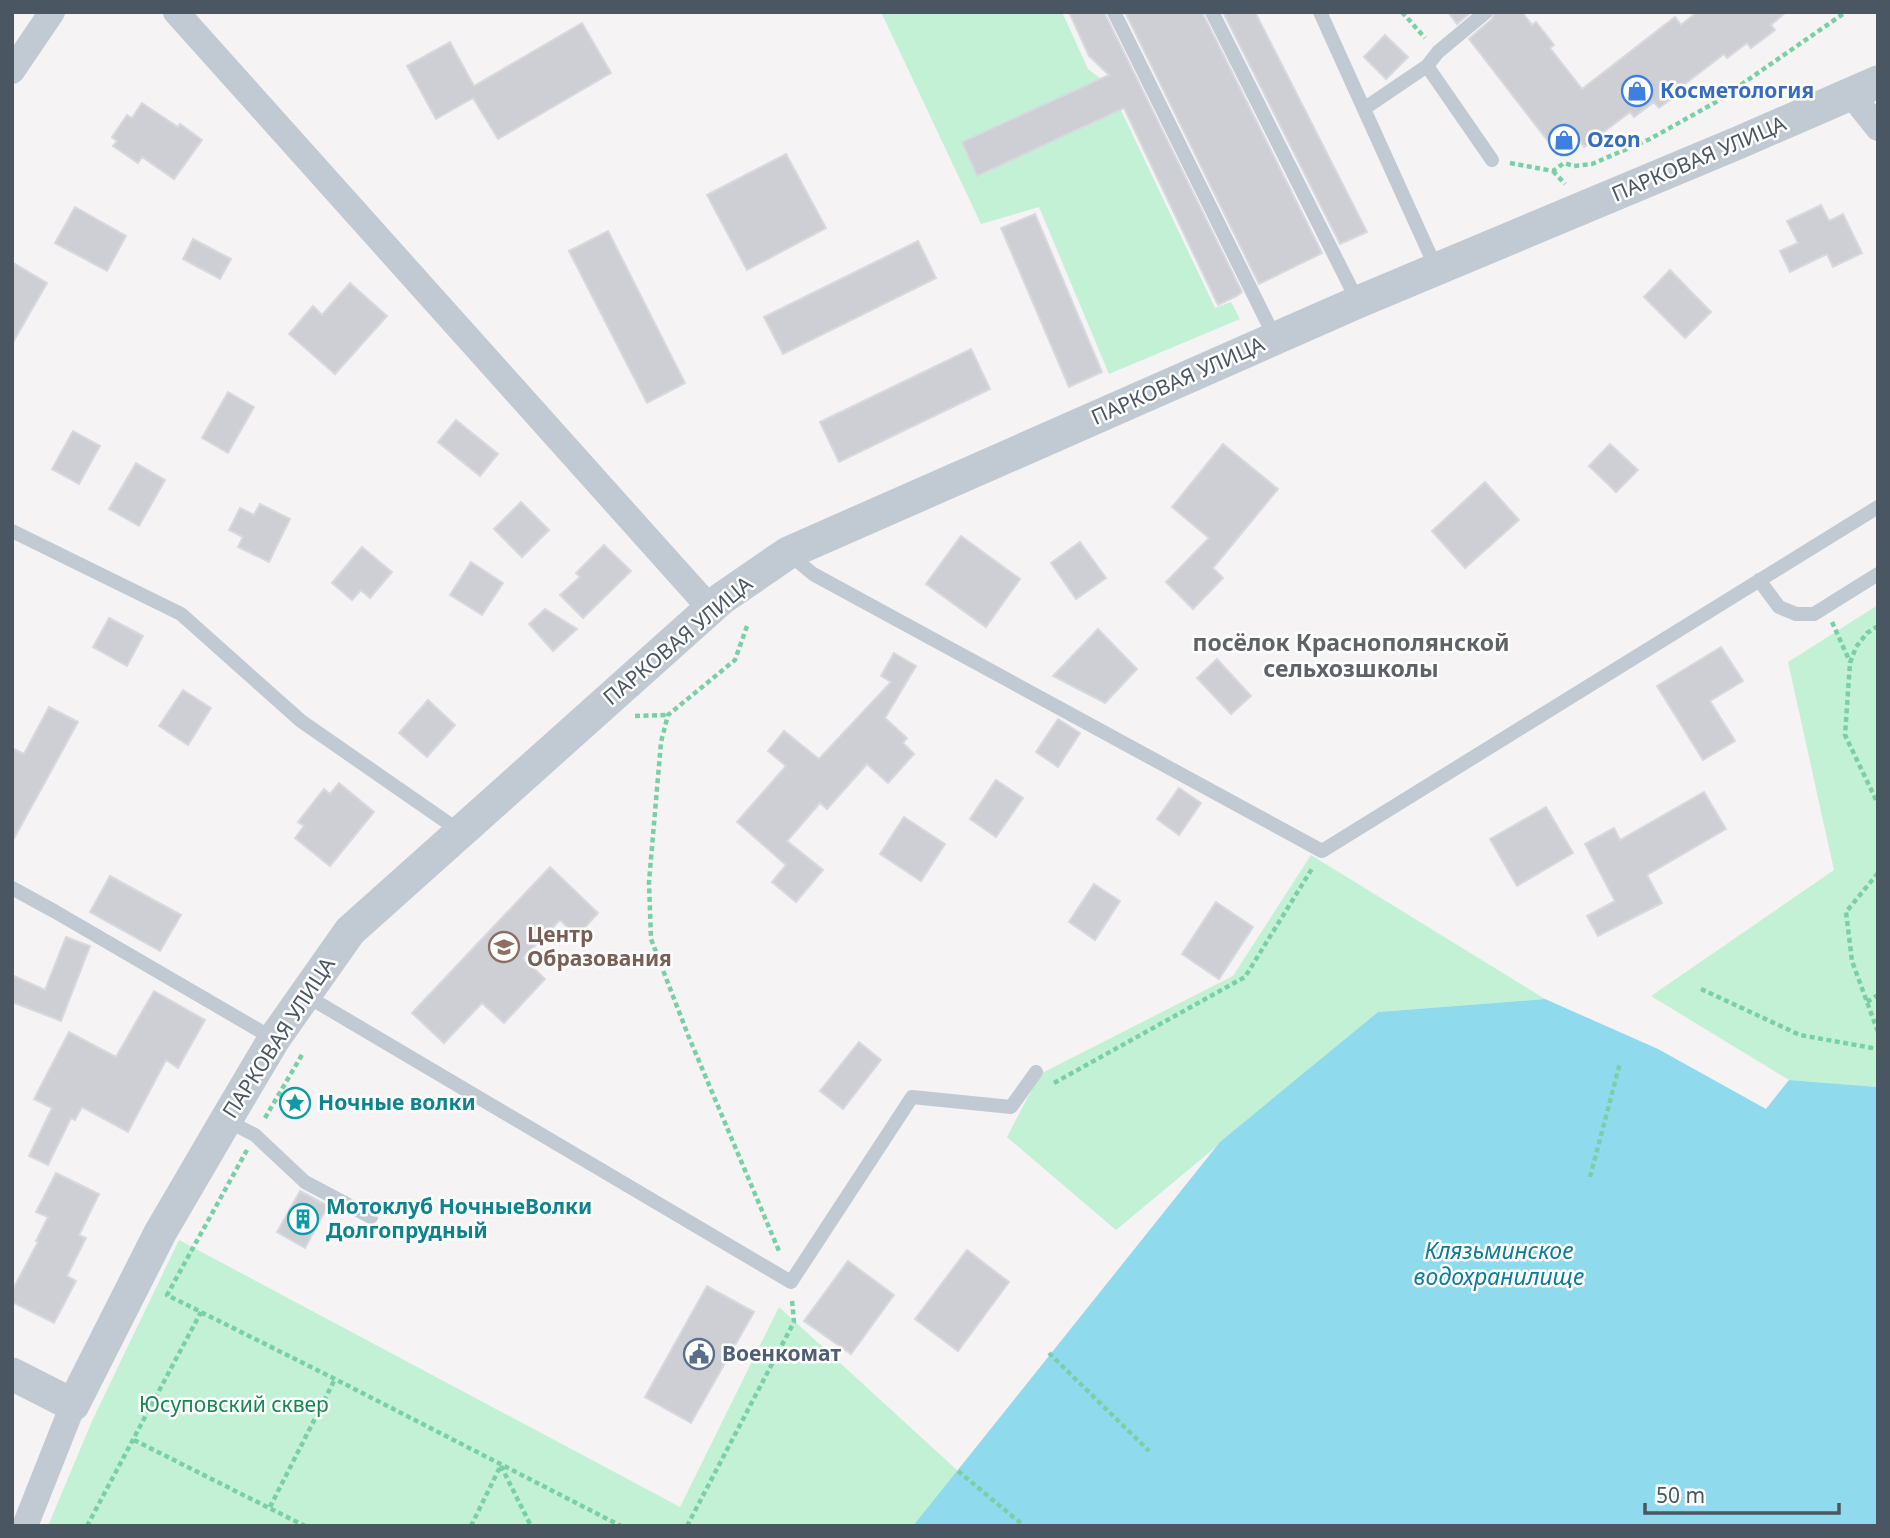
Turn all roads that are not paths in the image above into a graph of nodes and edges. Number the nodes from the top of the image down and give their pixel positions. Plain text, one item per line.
1 (52, 12) edge
2 (176, 12) edge
3 (1114, 12) edge
4 (1212, 12) edge
5 (1320, 12) edge
6 (1486, 12) edge
7 (1427, 66) junction
8 (12, 71) edge
9 (1865, 88) edge
10 (1364, 108) junction
11 (1878, 128) edge
12 (1492, 160) road end
13 (1436, 268) junction
14 (1357, 302) junction
15 (1275, 338) junction
16 (1878, 507) edge
17 (12, 531) edge
18 (788, 553) junction
19 (1878, 574) edge
20 (1759, 580) junction
21 (710, 608) junction
22 (461, 832) junction
23 (12, 888) edge
24 (316, 1002) junction
25 (274, 1039) junction
26 (1037, 1072) dead end
27 (226, 1120) junction
28 (371, 1217) dead end
29 (12, 1374) edge
30 (73, 1405) junction
31 (25, 1526) edge

1 - 8 street
2 - 21 street
3 - 15 lane
4 - 14 lane
5 - 10 lane
6 - 7 lane
7 - 10 lane
7 - 12 lane
9 - 11 street
9 - 13 street, ПАРКОВАЯ УЛИЦА
10 - 13 lane
13 - 14 street, ПАРКОВАЯ УЛИЦА
14 - 15 street, ПАРКОВАЯ УЛИЦА
15 - 18 street, ПАРКОВАЯ УЛИЦА
16 - 20 lane
17 - 22 lane
18 - 20 lane
18 - 21 street, ПАРКОВАЯ УЛИЦА
19 - 20 lane
21 - 22 street, ПАРКОВАЯ УЛИЦА
22 - 24 street, ПАРКОВАЯ УЛИЦА
23 - 25 lane
24 - 25 street, ПАРКОВАЯ УЛИЦА
24 - 26 lane
25 - 27 street, ПАРКОВАЯ УЛИЦА
27 - 28 lane
27 - 30 street, ПАРКОВАЯ УЛИЦА
29 - 30 street
30 - 31 street, ПАРКОВАЯ УЛИЦА

